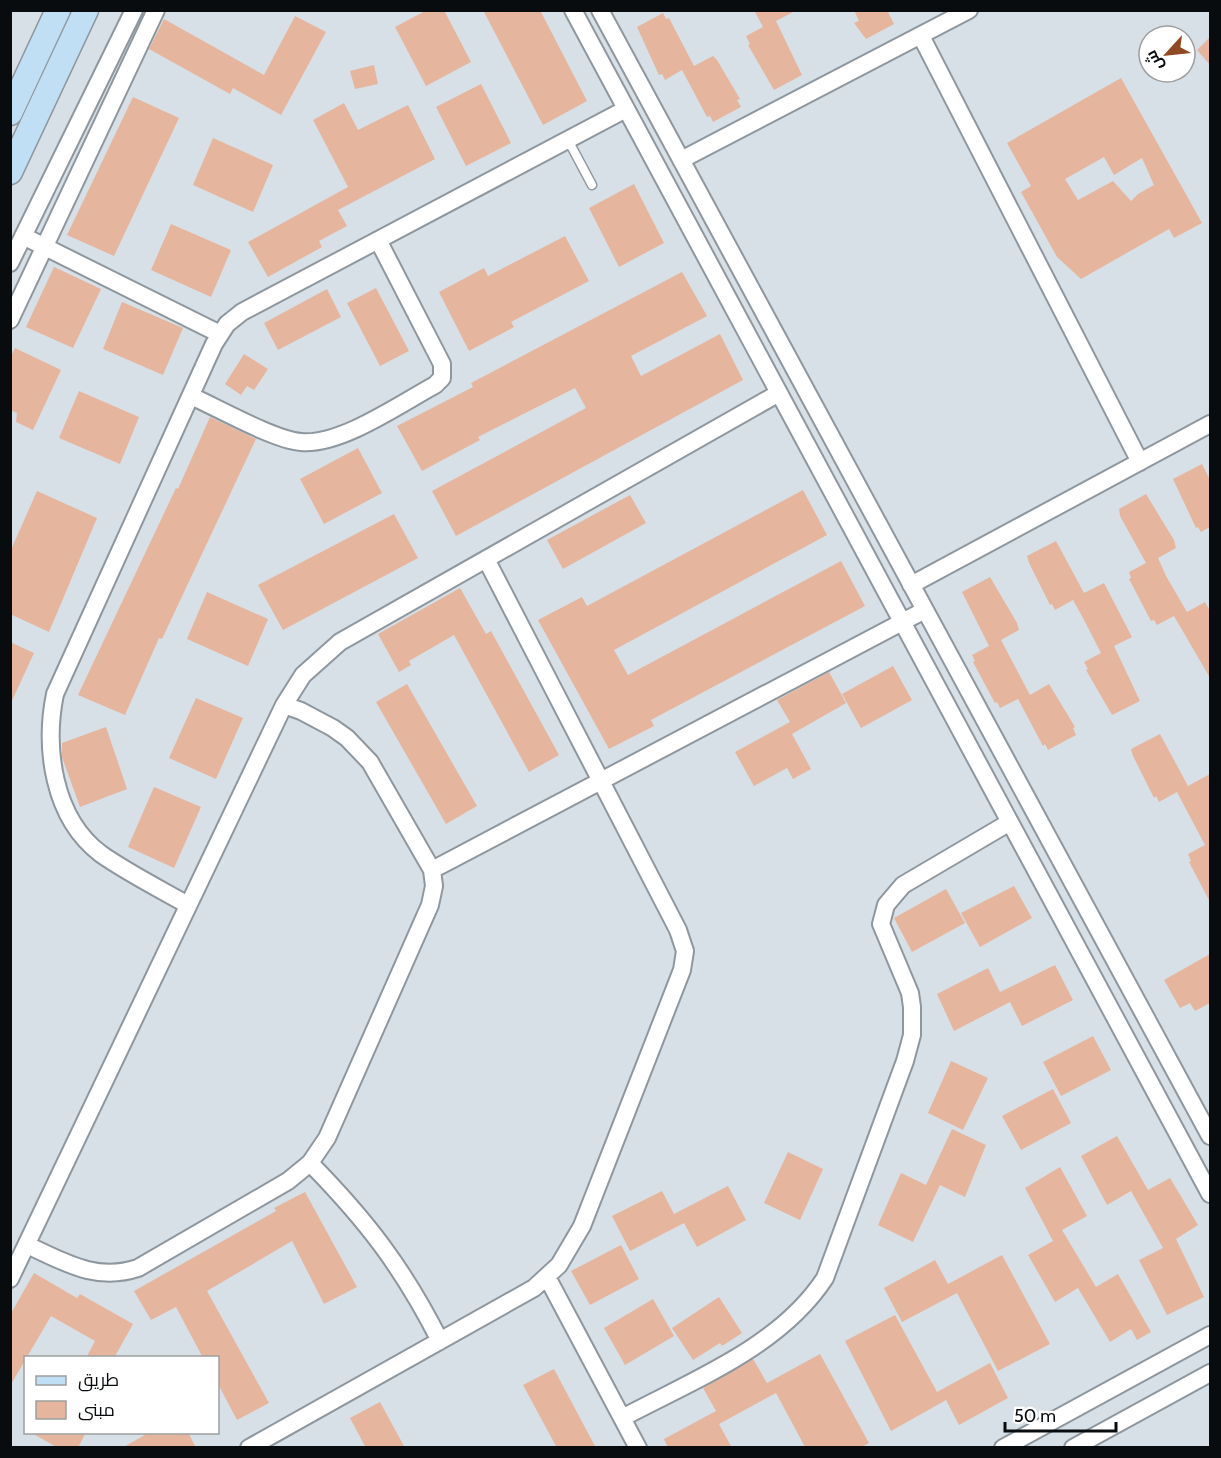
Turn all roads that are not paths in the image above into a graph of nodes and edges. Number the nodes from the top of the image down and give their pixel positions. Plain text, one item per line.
1 (58, 10) edge
2 (86, 10) edge
3 (134, 10) edge
4 (156, 10) edge
5 (573, 10) edge
6 (600, 10) edge
7 (969, 10) edge
8 (921, 36) junction
9 (626, 109) junction
10 (10, 113) edge
11 (568, 140) junction
12 (681, 160) junction
13 (10, 172) edge
14 (592, 185) dead end
15 (23, 236) junction
16 (378, 240) junction
17 (45, 247) junction
18 (735, 259) junction
19 (10, 263) edge
20 (713, 271) junction
21 (10, 320) edge
22 (220, 333) junction
23 (779, 393) junction
24 (191, 396) junction
25 (1210, 424) edge
26 (1140, 462) junction
27 (486, 559) junction
28 (911, 585) junction
29 (925, 610) junction
30 (902, 622) junction
31 (284, 705) junction
32 (601, 781) junction
33 (1010, 822) junction
34 (432, 870) junction
35 (188, 905) junction
36 (1210, 1136) edge
37 (310, 1163) junction
38 (1210, 1194) edge
39 (27, 1245) junction
40 (547, 1277) junction
41 (10, 1279) edge
42 (1210, 1335) edge
43 (440, 1341) junction
44 (1210, 1373) edge
45 (622, 1418) junction
46 (249, 1448) edge
47 (638, 1448) edge
48 (1003, 1448) edge
49 (1073, 1448) edge

1 - 10 main road
2 - 13 main road
3 - 15 street
4 - 17 street
5 - 9 street
6 - 12 street
7 - 8 street
8 - 12 street
8 - 26 street
9 - 11 street
9 - 20 street
11 - 14 lane
11 - 16 street
12 - 18 street
15 - 17 street
15 - 19 street
16 - 22 street
16 - 24 street
17 - 21 street
17 - 22 street
18 - 20 street
18 - 28 street
20 - 23 street
22 - 24 street
23 - 27 street
23 - 30 street
24 - 35 street
25 - 26 street
26 - 28 street
27 - 31 street
27 - 32 street
28 - 29 street
29 - 30 street
29 - 36 street
30 - 32 street
30 - 33 street
31 - 34 street
31 - 35 street
32 - 34 street
32 - 40 street
33 - 38 street
33 - 45 street
34 - 37 street
35 - 39 street
37 - 39 street
37 - 43 street
39 - 41 street
40 - 43 street
40 - 45 street
42 - 48 street
43 - 46 street
44 - 49 street
45 - 47 street

